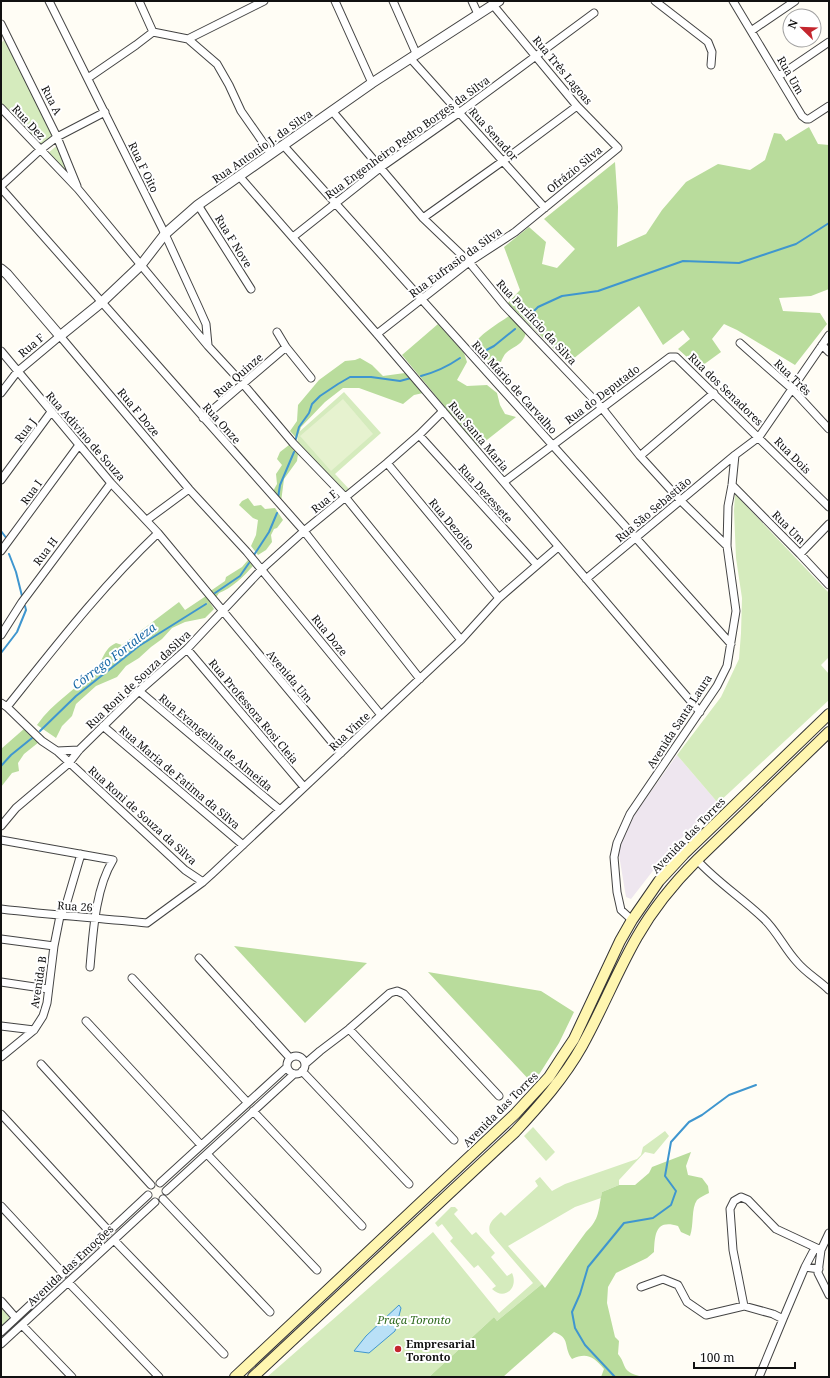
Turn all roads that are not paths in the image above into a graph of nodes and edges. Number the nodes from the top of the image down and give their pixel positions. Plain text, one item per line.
1 (49, 1) edge
2 (139, 1) edge
3 (264, 1) edge
4 (335, 1) edge
5 (393, 1) edge
6 (472, 1) edge
7 (655, 1) edge
8 (733, 1) edge
9 (795, 1) edge
10 (496, 3) edge
11 (594, 13) dead end
12 (478, 14) junction
13 (1, 24) edge
14 (751, 31) junction
15 (153, 32) junction
16 (3, 35) edge
17 (188, 39) junction
18 (829, 42) edge
19 (413, 56) junction
20 (535, 56) junction
21 (710, 65) dead end
22 (779, 76) junction
23 (88, 78) junction
24 (372, 83) junction
25 (577, 106) junction
26 (829, 106) edge
27 (1, 108) edge
28 (105, 112) junction
29 (333, 112) junction
30 (460, 112) junction
31 (57, 137) junction
32 (284, 146) junction
33 (618, 148) joint
34 (40, 150) junction
35 (271, 154) junction
36 (503, 161) junction
37 (380, 168) junction
38 (240, 177) junction
39 (1, 187) edge
40 (78, 189) junction
41 (336, 203) junction
42 (198, 205) junction
43 (545, 208) junction
44 (424, 218) junction
45 (165, 234) junction
46 (293, 237) junction
47 (469, 262) junction
48 (141, 265) junction
49 (2, 272) edge
50 (251, 289) dead end
51 (421, 299) junction
52 (102, 302) junction
53 (277, 332) dead end
54 (378, 334) junction
55 (829, 335) edge
56 (60, 336) junction
57 (740, 343) dead end
58 (822, 345) junction
59 (208, 346) junction
60 (286, 347) junction
61 (1, 351) edge
62 (829, 352) edge
63 (676, 357) joint
64 (17, 372) junction
65 (311, 378) dead end
66 (244, 385) junction
67 (792, 389) junction
68 (1, 393) edge
69 (714, 393) junction
70 (602, 408) junction
71 (443, 411) junction
72 (51, 412) junction
73 (204, 418) junction
74 (829, 429) edge
75 (419, 435) junction
76 (759, 437) junction
77 (80, 445) junction
78 (553, 445) junction
79 (640, 456) junction
80 (735, 456) junction
81 (388, 463) junction
82 (1, 480) edge
83 (504, 482) junction
84 (111, 483) junction
85 (732, 485) junction
86 (189, 489) junction
87 (346, 498) junction
88 (680, 500) junction
89 (829, 507) edge
90 (147, 520) junction
91 (829, 524) edge
92 (304, 531) junction
93 (158, 533) junction
94 (636, 538) junction
95 (727, 546) junction
96 (558, 547) junction
97 (1, 551) edge
98 (800, 554) junction
99 (537, 565) junction
100 (262, 569) junction
101 (586, 579) junction
102 (829, 585) edge
103 (499, 598) junction
104 (223, 612) junction
105 (1, 635) edge
106 (462, 640) junction
107 (731, 644) junction
108 (187, 649) junction
109 (420, 679) junction
110 (138, 691) junction
111 (3, 705) edge
112 (700, 712) junction
113 (829, 714) edge
114 (381, 715) junction
115 (103, 726) junction
116 (829, 732) edge
117 (79, 750) junction
118 (57, 751) junction
119 (341, 753) junction
120 (69, 763) junction
121 (304, 787) junction
122 (280, 810) junction
123 (1, 826) edge
124 (1, 840) edge
125 (243, 845) junction
126 (81, 854) junction
127 (697, 860) junction
128 (203, 882) junction
129 (1, 909) edge
130 (60, 916) junction
131 (96, 918) junction
132 (632, 920) junction
133 (147, 923) joint
134 (1, 938) edge
135 (54, 946) junction
136 (199, 958) dead end
137 (90, 967) dead end
138 (132, 978) dead end
139 (1, 982) edge
140 (48, 989) junction
141 (829, 990) edge
142 (86, 1021) dead end
143 (1, 1026) edge
144 (349, 1029) junction
145 (34, 1030) junction
146 (320, 1051) junction
147 (1, 1056) edge
148 (300, 1056) junction
149 (290, 1058) junction
150 (41, 1064) dead end
151 (305, 1064) junction
152 (287, 1067) junction
153 (302, 1072) junction
154 (294, 1074) junction
155 (498, 1096) dead end
156 (247, 1102) junction
157 (253, 1111) junction
158 (1, 1114) edge
159 (454, 1140) dead end
160 (201, 1145) junction
161 (207, 1154) junction
162 (160, 1183) junction
163 (408, 1184) dead end
164 (151, 1185) junction
165 (166, 1191) junction
166 (148, 1194) junction
167 (163, 1200) junction
168 (154, 1202) junction
169 (1, 1206) edge
170 (362, 1226) dead end
171 (109, 1231) junction
172 (829, 1233) edge
173 (114, 1240) junction
174 (818, 1249) junction
175 (805, 1267) junction
176 (819, 1268) junction
177 (317, 1270) dead end
178 (64, 1273) junction
179 (68, 1282) junction
180 (641, 1287) dead end
181 (829, 1295) edge
182 (1, 1301) edge
183 (744, 1306) junction
184 (270, 1312) dead end
185 (15, 1317) junction
186 (297, 1319) junction
187 (783, 1319) junction
188 (22, 1325) junction
189 (304, 1329) junction
190 (1, 1332) edge
191 (1, 1344) edge
192 (224, 1354) dead end
193 (72, 1377) edge
194 (159, 1377) edge
195 (235, 1377) edge
196 (253, 1377) edge
197 (759, 1377) edge

1 - 23 street, Rua F Oito
2 - 15 street
3 - 17 street
4 - 24 street
5 - 19 street, Rua Senador
6 - 12 street
7 - 21 street
8 - 14 street, Rua Um
9 - 14 street
10 - 12 street, Rua Antonio J. da Silva
10 - 20 street, Rua Três Lagoas
11 - 20 street, Rua Engenheiro Pedro Borges da Silva
12 - 19 street, Rua Antonio J. da Silva
13 - 16 street, Rua A
14 - 22 street, Rua Um
15 - 17 street
15 - 23 street
16 - 31 street, Rua A
17 - 35 street
18 - 22 street
19 - 24 street, Rua Antonio J. da Silva
19 - 30 street, Rua Senador
20 - 25 street, Rua Três Lagoas
20 - 30 street, Rua Engenheiro Pedro Borges da Silva
22 - 26 street, Rua Um
23 - 28 street, Rua F Oito
24 - 29 street, Rua Antonio J. da Silva
25 - 33 street, Rua Três Lagoas
25 - 36 street
27 - 34 street, Rua Dez
28 - 31 street
28 - 45 street, Rua F Oito
29 - 32 street, Rua Antonio J. da Silva
29 - 37 street, Rua Porificio da Silva
30 - 36 street, Rua Senador
30 - 37 street, Rua Engenheiro Pedro Borges da Silva
31 - 34 street
31 - 40 street, Rua A
32 - 35 street, Rua Antonio J. da Silva
32 - 41 street, Rua Mário de Carvalho
33 - 43 street, Ofrázio Silva
34 - 39 street
34 - 40 street, Rua Dez
35 - 38 street, Rua Antonio J. da Silva
36 - 43 street, Rua Senador
36 - 44 street
37 - 41 street, Rua Engenheiro Pedro Borges da Silva
37 - 44 street, Rua Porificio da Silva
38 - 42 street, Rua Antonio J. da Silva
38 - 46 street, Rua Santa Maria
39 - 52 street, Rua Onze
40 - 48 street
41 - 46 street, Rua Engenheiro Pedro Borges da Silva
41 - 51 street, Rua Mário de Carvalho
42 - 45 street, Rua Antonio J. da Silva
42 - 50 street, Rua F Nove
43 - 47 street, Rua Eufrasio da Silva
44 - 47 street, Rua Porificio da Silva
45 - 48 street, Rua Antonio J. da Silva
45 - 59 street, Rua F Oito
46 - 54 street, Rua Santa Maria
47 - 51 street, Rua Eufrasio da Silva
47 - 70 street, Rua Porificio da Silva
48 - 52 street, Rua Antonio J. da Silva
48 - 59 street
49 - 56 street, Rua F Doze
51 - 54 street, Rua Eufrasio da Silva
51 - 78 street, Rua Mário de Carvalho
52 - 56 street, Rua Antonio J. da Silva
52 - 73 street, Rua Onze
53 - 60 street
54 - 71 street, Rua Santa Maria
55 - 58 street
56 - 64 street, Rua F
56 - 86 street, Rua F Doze
57 - 67 street, Rua Três
58 - 62 street
58 - 67 street
59 - 66 street
60 - 65 street
60 - 66 street, Rua Quinze
61 - 64 street, Rua Adivino de Souza
63 - 69 street, Rua dos Senadores
63 - 70 street, Rua do Deputado
64 - 68 street, Rua F
64 - 72 street, Rua Adivino de Souza
66 - 73 street, Rua Quinze
66 - 87 street
67 - 74 street, Rua Três
67 - 76 street
69 - 76 street, Rua dos Senadores
69 - 79 street
70 - 78 street, Rua do Deputado
70 - 79 street, Rua Porificio da Silva
71 - 75 street, Rua F
71 - 83 street, Rua Santa Maria
72 - 77 street, Rua Adivino de Souza
72 - 82 street, Rua J
73 - 92 street, Rua Onze
75 - 81 street, Rua F
75 - 99 street, Rua Dezessete
76 - 80 street
76 - 89 street, Rua Dois
77 - 84 street, Rua Adivino de Souza
77 - 97 street, Rua I
78 - 83 street, Rua do Deputado
78 - 94 street, Rua Mário de Carvalho
79 - 88 street, Rua Porificio da Silva
80 - 85 street, Avenida Santa Laura
80 - 88 street, Rua São Sebastião
81 - 87 street, Rua F
81 - 103 street, Rua Dezoito
83 - 96 street, Rua Santa Maria
84 - 90 street, Rua Adivino de Souza
84 - 105 street, Rua H
85 - 95 street, Avenida Santa Laura
85 - 98 street, Rua Um
86 - 90 street
86 - 100 street, Rua F Doze
87 - 92 street, Rua F
87 - 106 street
88 - 94 street, Rua São Sebastião
88 - 95 street, Rua Porificio da Silva
90 - 93 street, Rua Adivino de Souza
91 - 98 street
92 - 100 street, Rua F
92 - 109 street, Rua Onze
93 - 104 street, Avenida Um
93 - 111 street
94 - 101 street, Rua São Sebastião
94 - 107 street, Rua Mário de Carvalho
95 - 107 street, Avenida Santa Laura
96 - 99 street, Rua Vinte
96 - 101 street, Rua Santa Maria
98 - 102 street, Rua Um
99 - 103 street, Rua Vinte
100 - 104 street, Rua F
100 - 114 street, Rua Doze
101 - 112 street, Rua Santa Maria
103 - 106 street, Rua Vinte
104 - 108 street, Rua Roni de Souza daSilva
104 - 119 street, Avenida Um
106 - 109 street, Rua Vinte
107 - 112 street, Avenida Santa Laura
108 - 110 street, Rua Roni de Souza daSilva
108 - 121 street, Rua Professora Rosi Cleia
109 - 114 street, Rua Vinte
110 - 115 street, Rua Roni de Souza daSilva
110 - 122 street, Rua Evangelina de Almeida
111 - 118 street, Rua Roni de Souza da Silva
112 - 132 street, Avenida Santa Laura
113 - 132 main road, Avenida das Torres
114 - 119 street, Rua Vinte
115 - 117 street, Rua Roni de Souza daSilva
115 - 125 street, Rua Maria de Fatima da Silva
116 - 127 main road
117 - 118 street
117 - 120 street, Rua Roni de Souza daSilva
118 - 120 street, Rua Roni de Souza da Silva
119 - 121 street, Rua Vinte
120 - 123 street, Rua Roni de Souza daSilva
120 - 128 street, Rua Roni de Souza da Silva
121 - 122 street, Rua Vinte
122 - 125 street, Rua Vinte
124 - 126 street
125 - 128 street, Rua Vinte
126 - 130 street, Avenida B
126 - 131 street
127 - 141 street
127 - 189 main road
128 - 133 street, Rua Vinte
129 - 130 street, Rua 26
130 - 131 street, Rua 26
130 - 135 street, Avenida B
131 - 133 street, Rua 26
131 - 137 street
132 - 186 main road, Avenida das Torres
134 - 135 street
135 - 140 street, Avenida B
136 - 149 street
138 - 156 street
139 - 140 street
140 - 145 street, Avenida B
142 - 160 street
143 - 145 street
144 - 146 street
144 - 155 street
144 - 159 street
145 - 147 street, Avenida B
146 - 148 street
146 - 151 street
148 - 149 street
148 - 151 street
149 - 152 street
150 - 164 street
151 - 153 street
152 - 154 street
152 - 156 street
153 - 154 street
153 - 163 street
154 - 157 street
156 - 160 street
157 - 161 street
157 - 170 street
158 - 171 street
160 - 162 street
161 - 165 street
161 - 177 street
162 - 164 street
162 - 165 street
164 - 166 street, Avenida das Emoções
165 - 167 street
166 - 168 street
166 - 171 street, Avenida das Emoções
167 - 168 street
167 - 184 street
168 - 173 street, Avenida das Emoções
169 - 178 street
171 - 178 street, Avenida das Emoções
172 - 174 street
173 - 179 street, Avenida das Emoções
173 - 192 street
174 - 175 street
174 - 176 street
174 - 183 street
175 - 176 street
175 - 187 street
176 - 181 street
178 - 185 street, Avenida das Emoções
179 - 188 street, Avenida das Emoções
179 - 194 street
180 - 183 street
182 - 185 street
183 - 187 street
185 - 190 street, Avenida das Emoções
186 - 189 main road
186 - 195 main road, Avenida das Torres
187 - 197 street
188 - 191 street, Avenida das Emoções
188 - 193 street
189 - 196 main road

